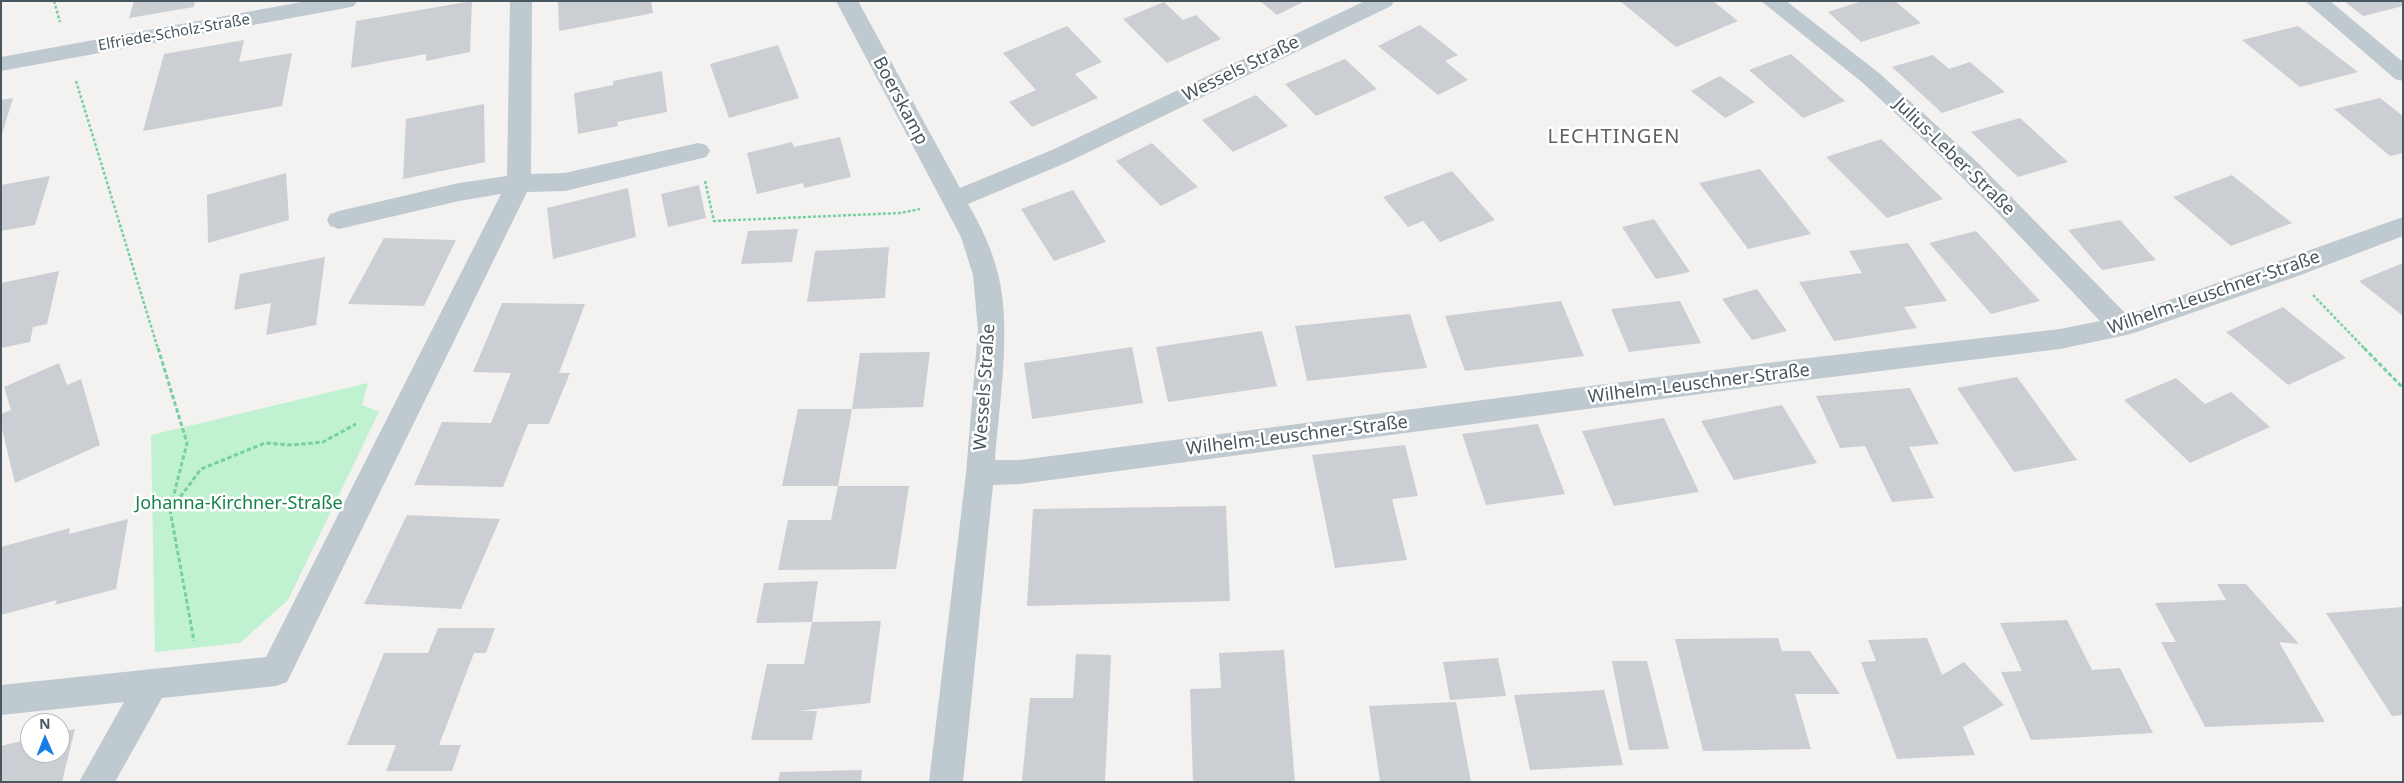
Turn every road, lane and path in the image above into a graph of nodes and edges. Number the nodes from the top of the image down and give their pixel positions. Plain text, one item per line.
1 (54, 1) edge
2 (346, 1) edge
3 (521, 1) edge
4 (847, 1) edge
5 (1382, 1) edge
6 (1772, 1) edge
7 (2316, 1) edge
8 (67, 52) junction
9 (1, 64) edge
10 (2403, 74) edge
11 (698, 151) joint
12 (519, 183) junction
13 (954, 200) junction
14 (339, 220) dead end
15 (2403, 226) edge
16 (2288, 270) junction
17 (2122, 327) junction
18 (2403, 388) edge
19 (358, 421) dead end
20 (980, 473) junction
21 (170, 510) junction
22 (165, 684) junction
23 (1, 700) edge
24 (96, 782) edge
25 (946, 782) edge

1 - 8 path
2 - 8 street, Elfriede-Scholz-Straße
3 - 12 street
4 - 13 street, Boerskamp
5 - 13 street, Wessels Straße
6 - 17 street, Julius-Leber-Straße
7 - 10 street
8 - 9 street, Elfriede-Scholz-Straße
8 - 21 path
11 - 12 street
11 - 13 path
12 - 14 street
12 - 22 street
13 - 20 street, Wessels Straße
15 - 16 street, Wilhelm-Leuschner-Straße
16 - 17 street, Wilhelm-Leuschner-Straße
16 - 18 path
17 - 20 street, Wilhelm-Leuschner-Straße
19 - 21 path
20 - 25 street, Wessels Straße
21 - 22 path
22 - 23 street
22 - 24 street

